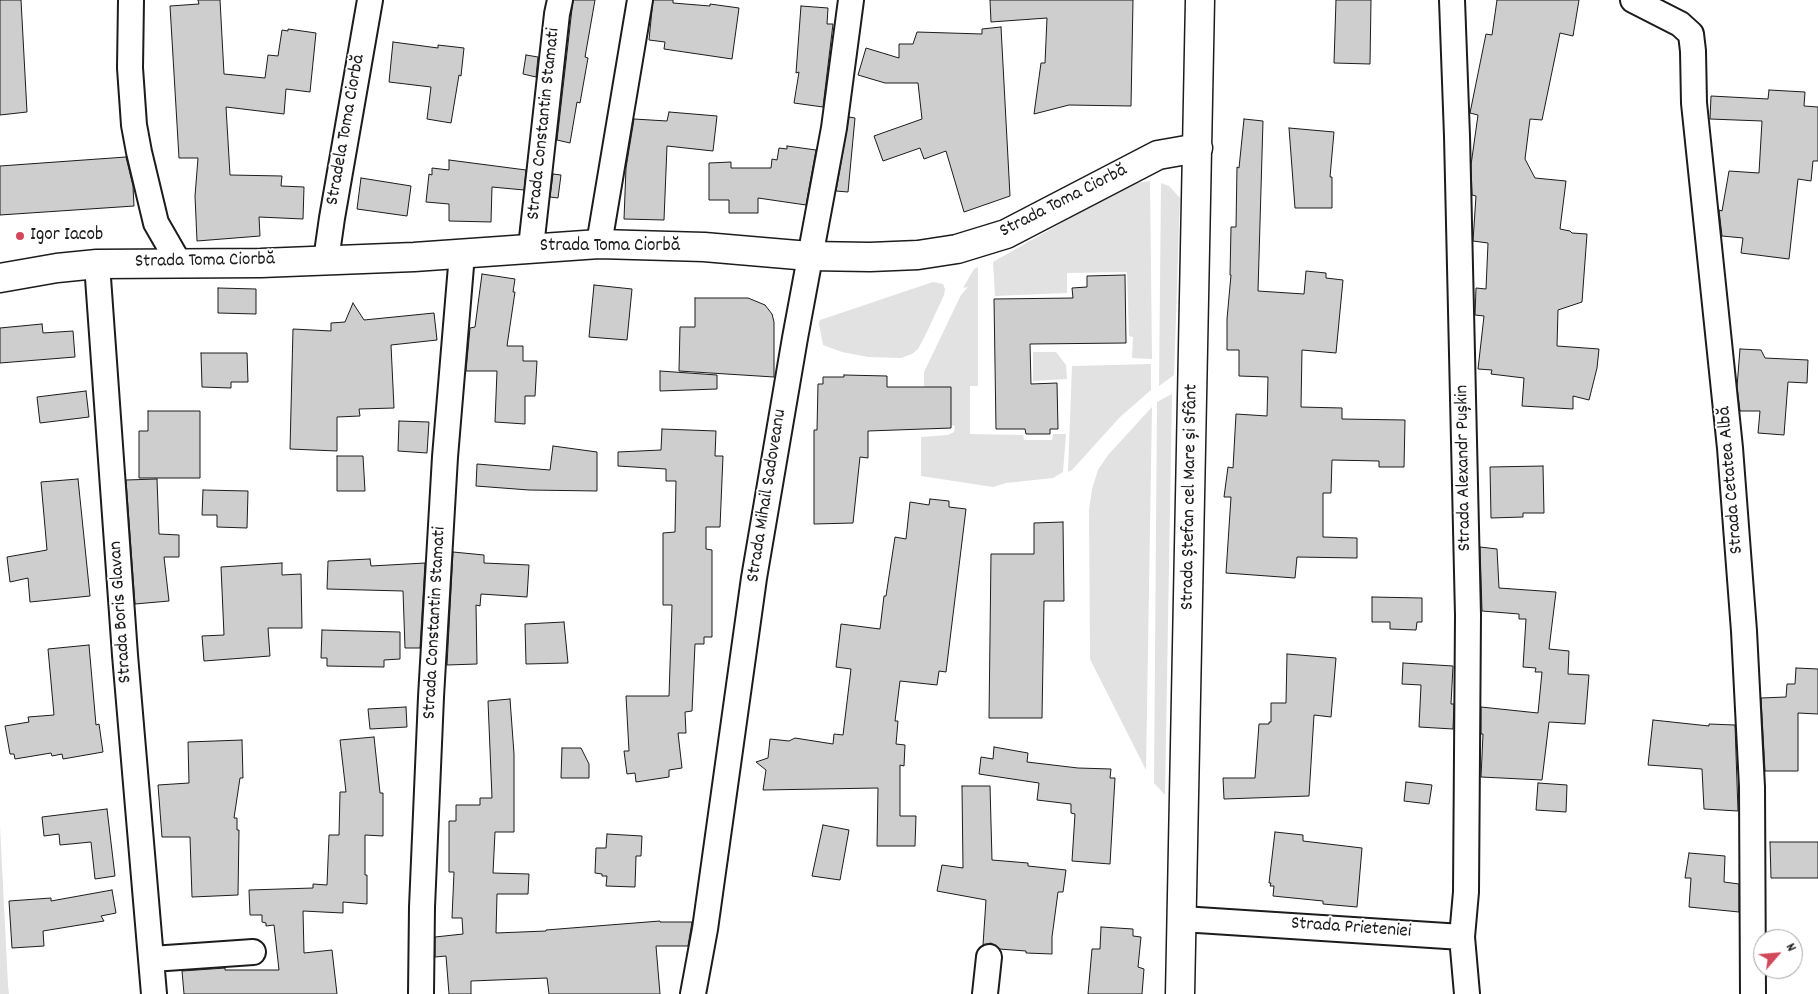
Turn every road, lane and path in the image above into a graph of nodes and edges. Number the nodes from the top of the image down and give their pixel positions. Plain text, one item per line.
1 (131, 0) edge
2 (370, 0) edge
3 (560, 0) edge
4 (640, 0) edge
5 (851, 0) edge
6 (1200, 0) edge
7 (1452, 0) edge
8 (1633, 0) edge
9 (1198, 148) junction
10 (599, 244) junction
11 (531, 247) junction
12 (462, 254) junction
13 (809, 256) junction
14 (326, 260) junction
15 (179, 263) junction
16 (97, 264) junction
17 (0, 278) edge
18 (1182, 919) junction
19 (1462, 937) junction
20 (253, 952) dead end
21 (989, 957) dead end
22 (152, 959) junction
23 (154, 994) edge
24 (421, 994) edge
25 (693, 994) edge
26 (985, 994) edge
27 (1180, 994) edge
28 (1466, 994) edge
29 (1753, 994) edge

1 - 15 street
2 - 14 street, Stradela Toma Ciorbă
3 - 11 street, Strada Constantin Stamati
4 - 10 street
5 - 13 street, Strada Mihail Sadoveanu
6 - 9 street, Strada Ștefan cel Mare și Sfânt
7 - 19 street, Strada Alexandr Pușkin
8 - 29 street, Strada Cetatea Albă
9 - 13 street, Strada Toma Ciorbă
9 - 18 street, Strada Ștefan cel Mare și Sfânt
10 - 11 street, Strada Toma Ciorbă
10 - 13 street, Strada Toma Ciorbă
11 - 12 street, Strada Toma Ciorbă
12 - 14 street, Strada Toma Ciorbă
12 - 24 street, Strada Constantin Stamati
13 - 25 street, Strada Mihail Sadoveanu
14 - 15 street, Strada Toma Ciorbă
15 - 16 street, Strada Toma Ciorbă
16 - 17 street, Strada Toma Ciorbă
16 - 22 street, Strada Boris Glavan
18 - 19 street, Strada Prieteniei
18 - 27 street, Strada Ștefan cel Mare și Sfânt
19 - 28 street
20 - 22 street
21 - 26 street
22 - 23 street, Strada Boris Glavan

